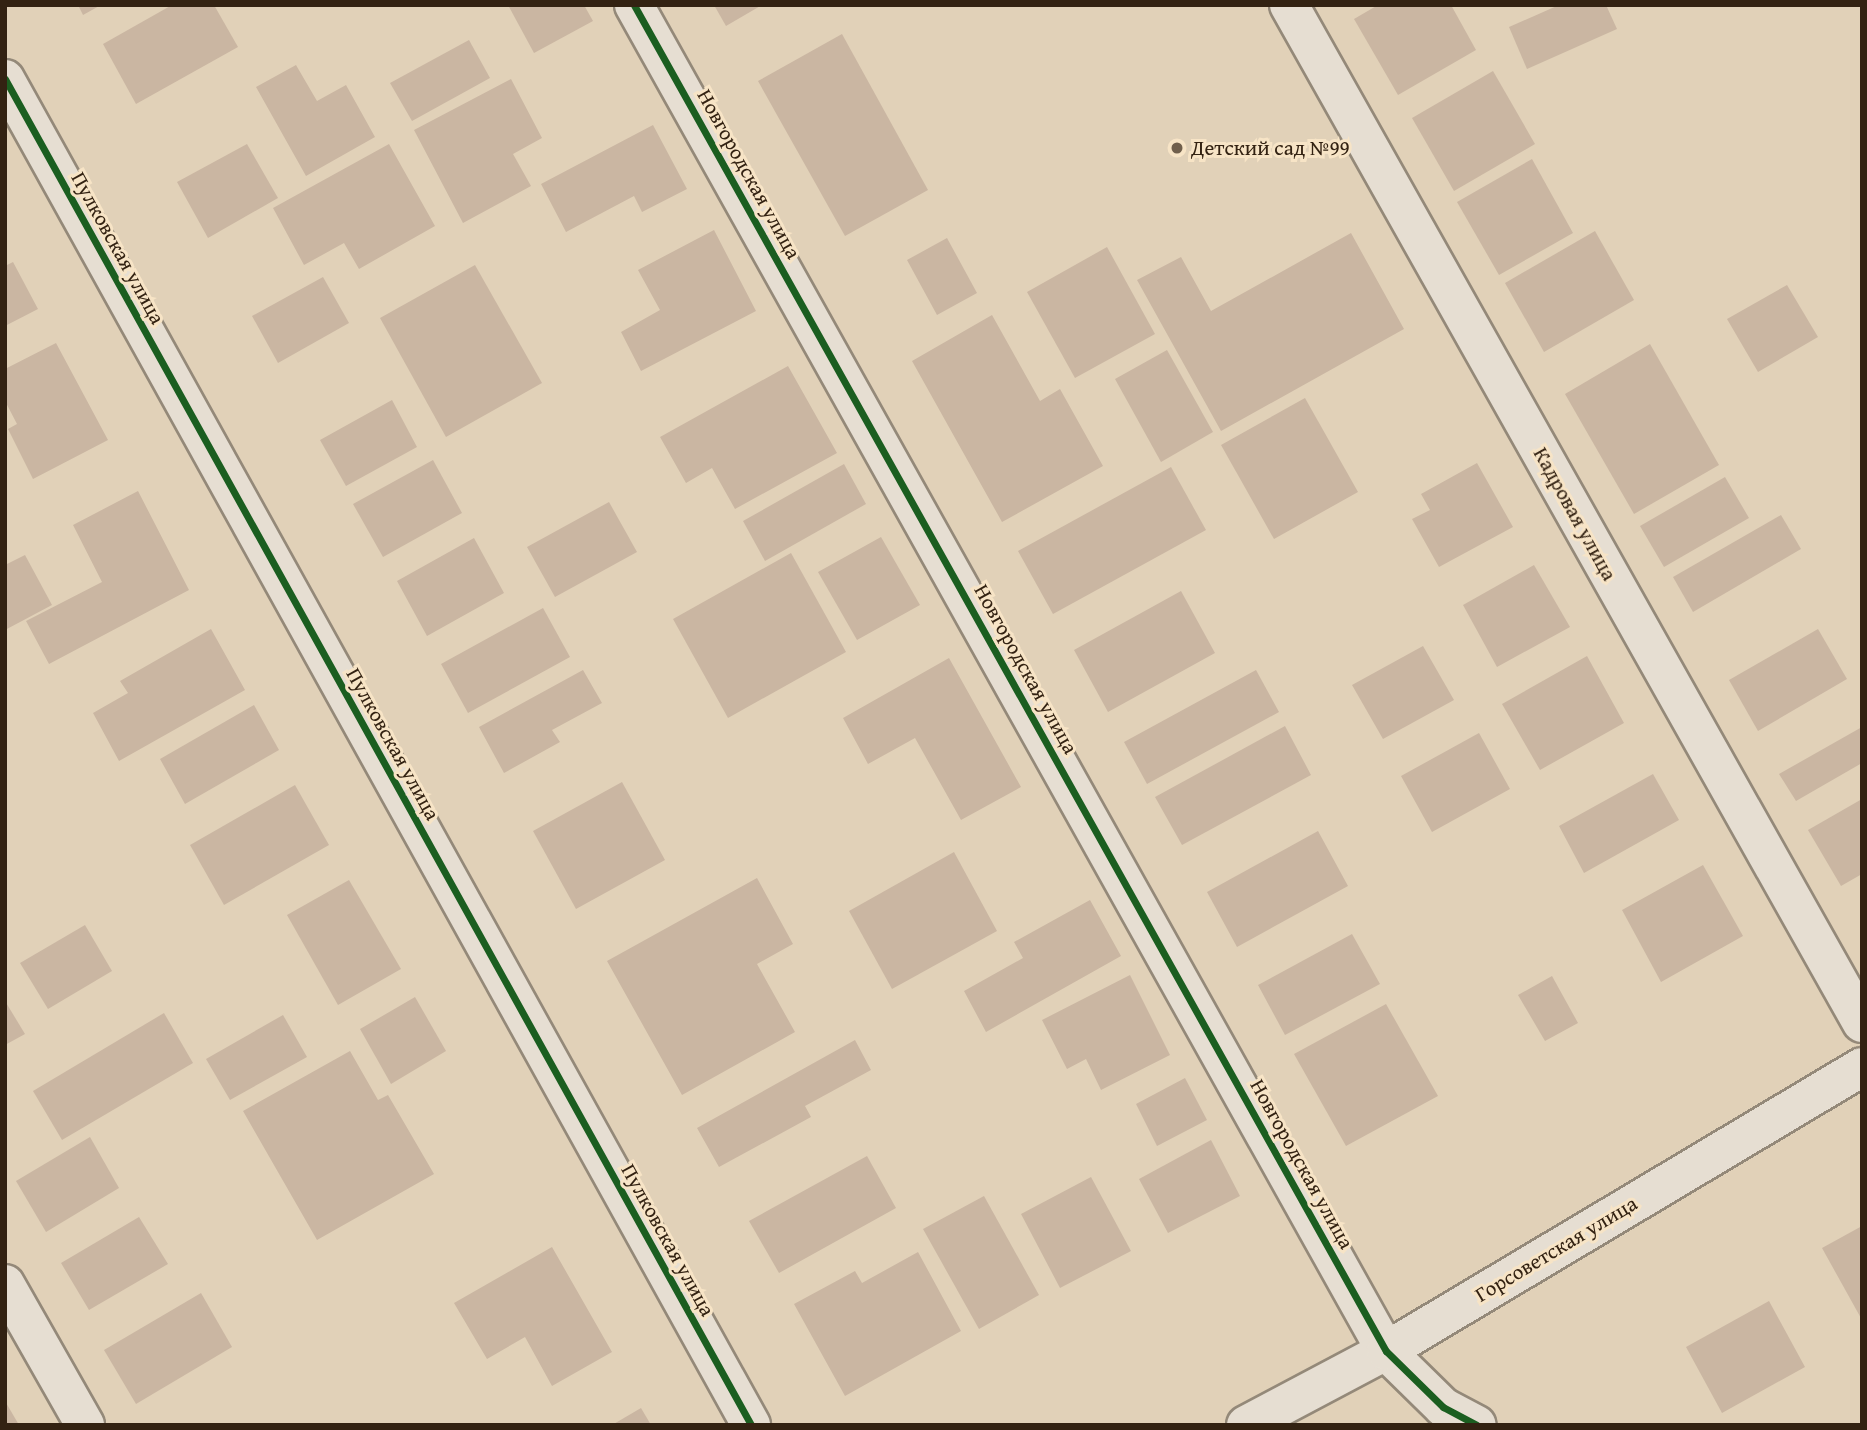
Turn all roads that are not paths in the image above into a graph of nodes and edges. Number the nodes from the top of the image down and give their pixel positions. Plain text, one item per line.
1 (635, 5) edge
2 (1289, 5) edge
3 (5, 79) edge
4 (1862, 1023) edge
5 (1862, 1067) edge
6 (5, 1284) edge
7 (1386, 1351) junction
8 (85, 1425) edge
9 (751, 1425) edge
10 (1246, 1425) edge
11 (1477, 1425) edge

1 - 7 street, Новгородская улица
2 - 4 street, Кадровая улица
3 - 9 street, Пулковская улица
5 - 7 street, Горсоветская улица
6 - 8 street
7 - 10 street, Горсоветская улица
7 - 11 street, Новгородская улица

